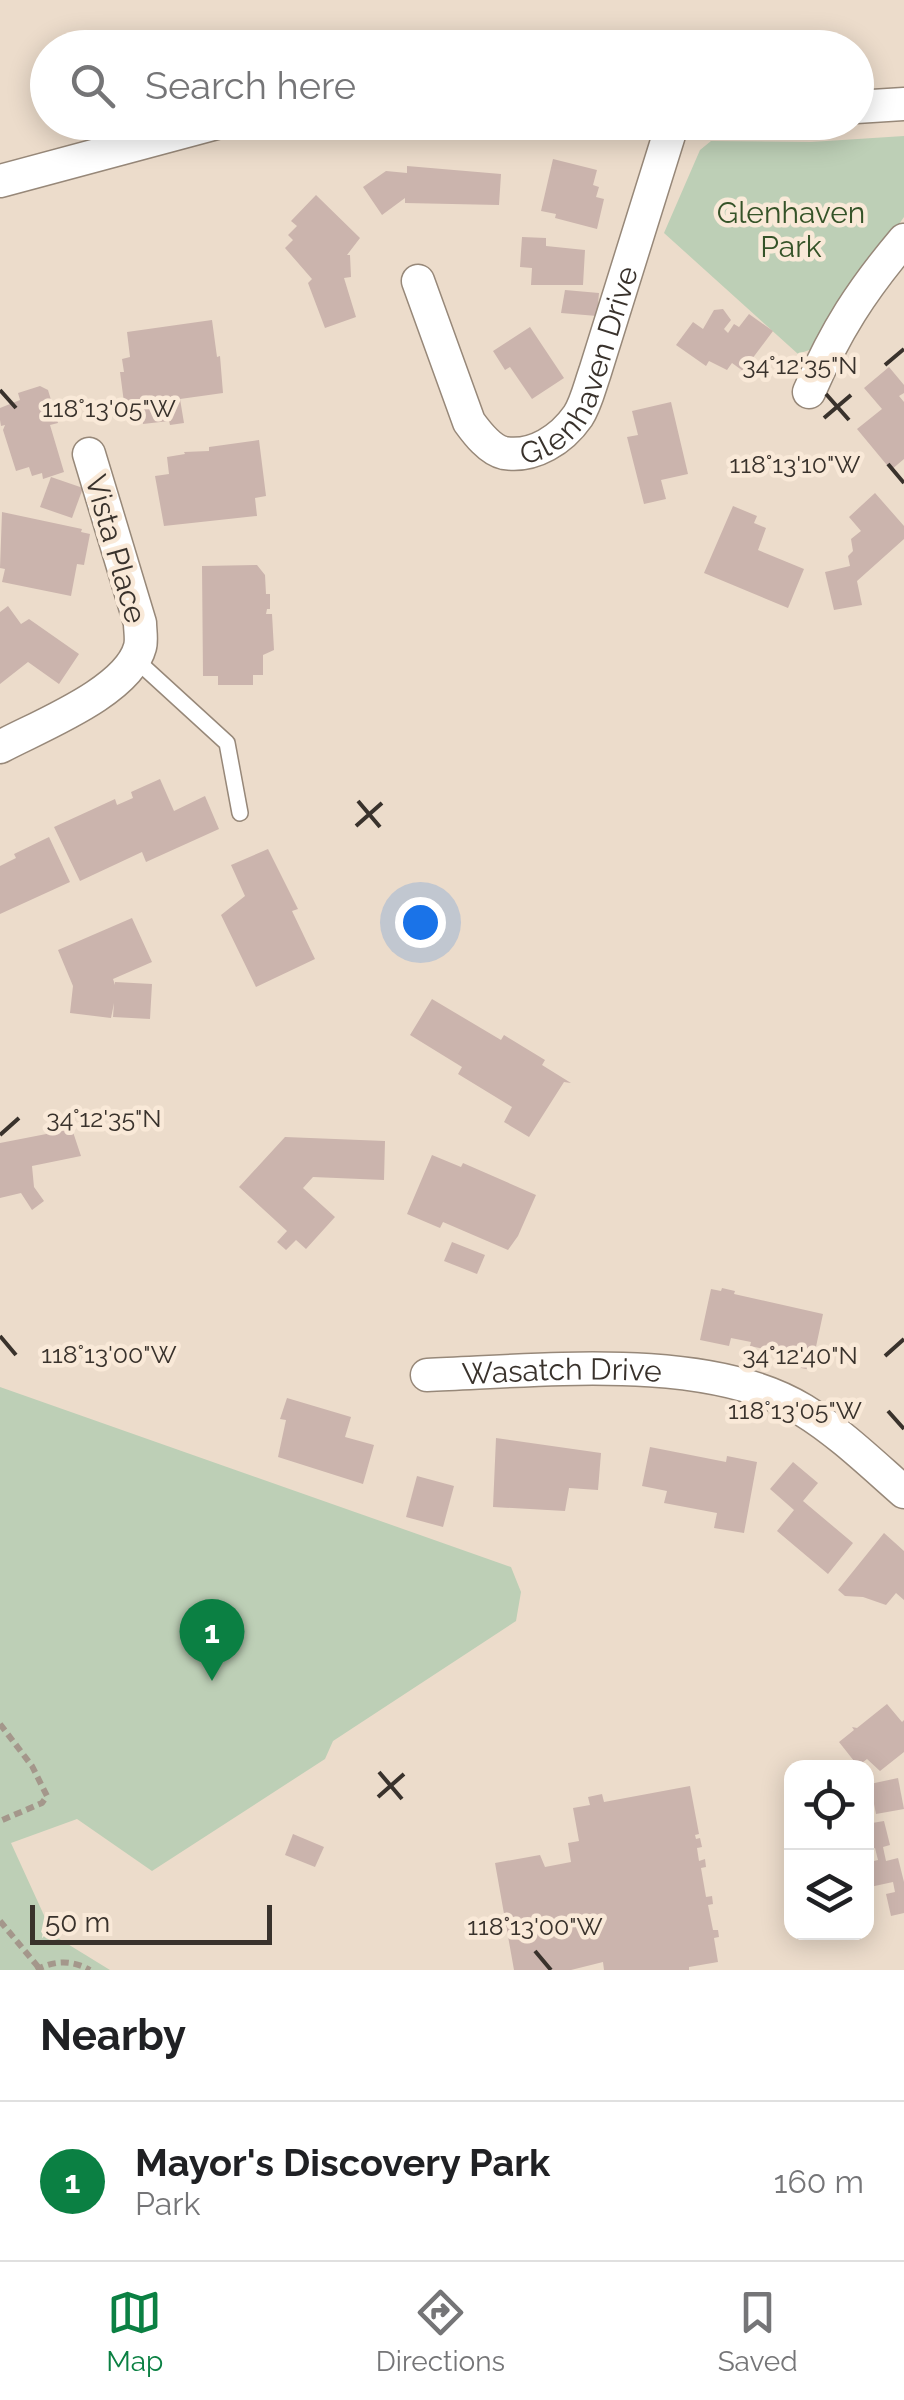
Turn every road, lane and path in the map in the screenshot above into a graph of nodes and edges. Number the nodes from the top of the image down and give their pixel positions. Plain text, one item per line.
1 (904, 104) edge
2 (874, 106) edge
3 (152, 140) edge
4 (667, 140) edge
5 (0, 180) edge
6 (904, 240) edge
7 (418, 282) dead end
8 (809, 392) dead end
9 (89, 454) dead end
10 (134, 658) junction
11 (0, 747) edge
12 (240, 813) dead end
13 (427, 1375) dead end
14 (904, 1492) edge
15 (0, 1724) edge
16 (0, 1821) edge
17 (0, 1921) edge
18 (38, 1969) edge
19 (90, 1970) edge

1 - 2 street
3 - 5 street
4 - 7 street, Glenhaven Drive
6 - 8 street
9 - 10 street, Vista Place
10 - 11 street, Vista Place
10 - 12 lane
13 - 14 street, Wasatch Drive
15 - 16 path
17 - 18 path
18 - 19 path

